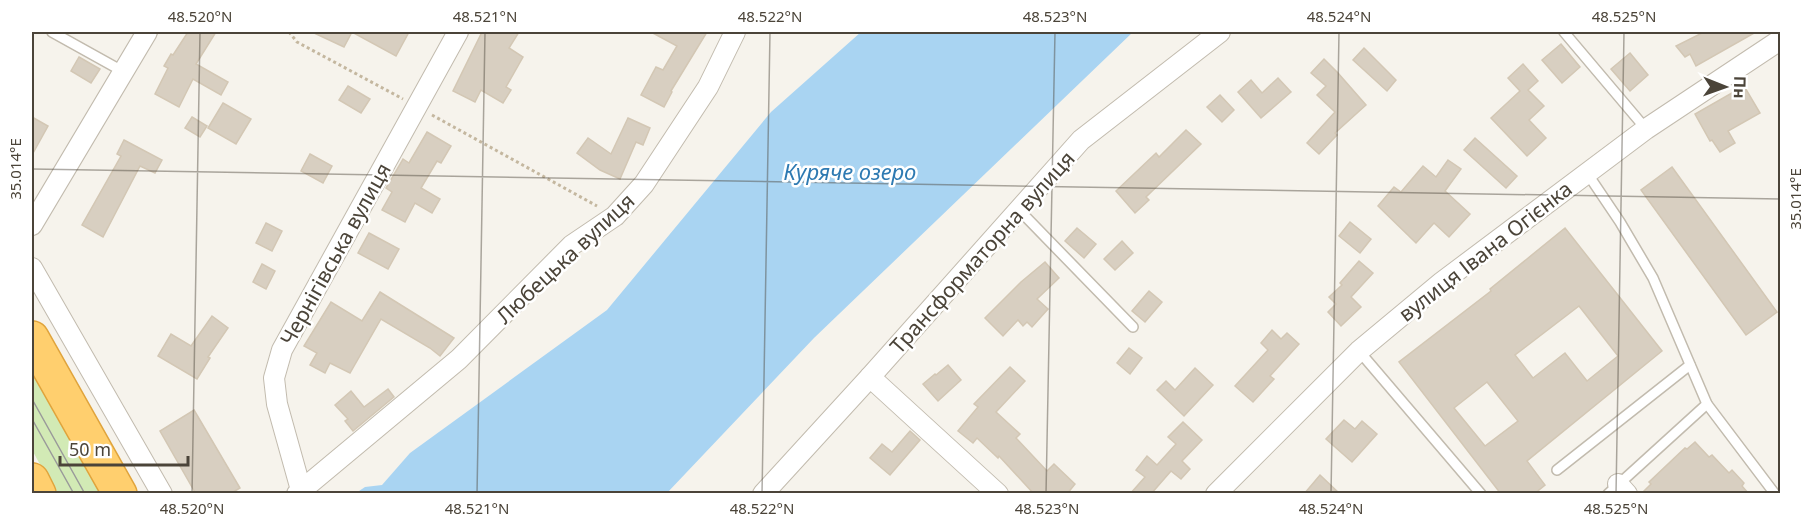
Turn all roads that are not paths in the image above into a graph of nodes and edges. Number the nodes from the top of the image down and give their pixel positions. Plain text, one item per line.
1 (51, 32) edge
2 (147, 32) edge
3 (458, 32) edge
4 (735, 32) edge
5 (1220, 32) edge
6 (1564, 32) edge
7 (1780, 40) edge
8 (124, 72) junction
9 (1646, 129) junction
10 (1587, 173) junction
11 (1019, 210) junction
12 (32, 225) edge
13 (32, 268) edge
14 (1133, 327) dead end
15 (32, 338) edge
16 (1359, 351) junction
17 (1690, 365) junction
18 (870, 377) junction
19 (1707, 404) junction
20 (1557, 470) dead end
21 (32, 480) edge
22 (1618, 490) edge
23 (299, 492) edge
24 (39, 494) edge
25 (120, 494) edge
26 (162, 494) edge
27 (763, 494) edge
28 (998, 494) edge
29 (1216, 494) edge
30 (1481, 494) edge
31 (1775, 494) edge

1 - 8 lane
2 - 8 street
3 - 23 street, Чернігівська вулиця
4 - 23 street, Любецька вулиця
5 - 11 street, Трансформаторна вулиця
6 - 9 lane
7 - 9 street, вулиця Івана Огієнка
8 - 12 street
9 - 10 street, вулиця Івана Огієнка
10 - 16 street, вулиця Івана Огієнка
10 - 17 lane
11 - 14 lane
11 - 18 street, Трансформаторна вулиця
13 - 26 street
15 - 25 highway
16 - 29 street, вулиця Івана Огієнка
16 - 30 lane
17 - 19 lane
17 - 20 lane
18 - 27 street, Трансформаторна вулиця
18 - 28 street
19 - 22 lane
19 - 31 lane
21 - 24 highway

